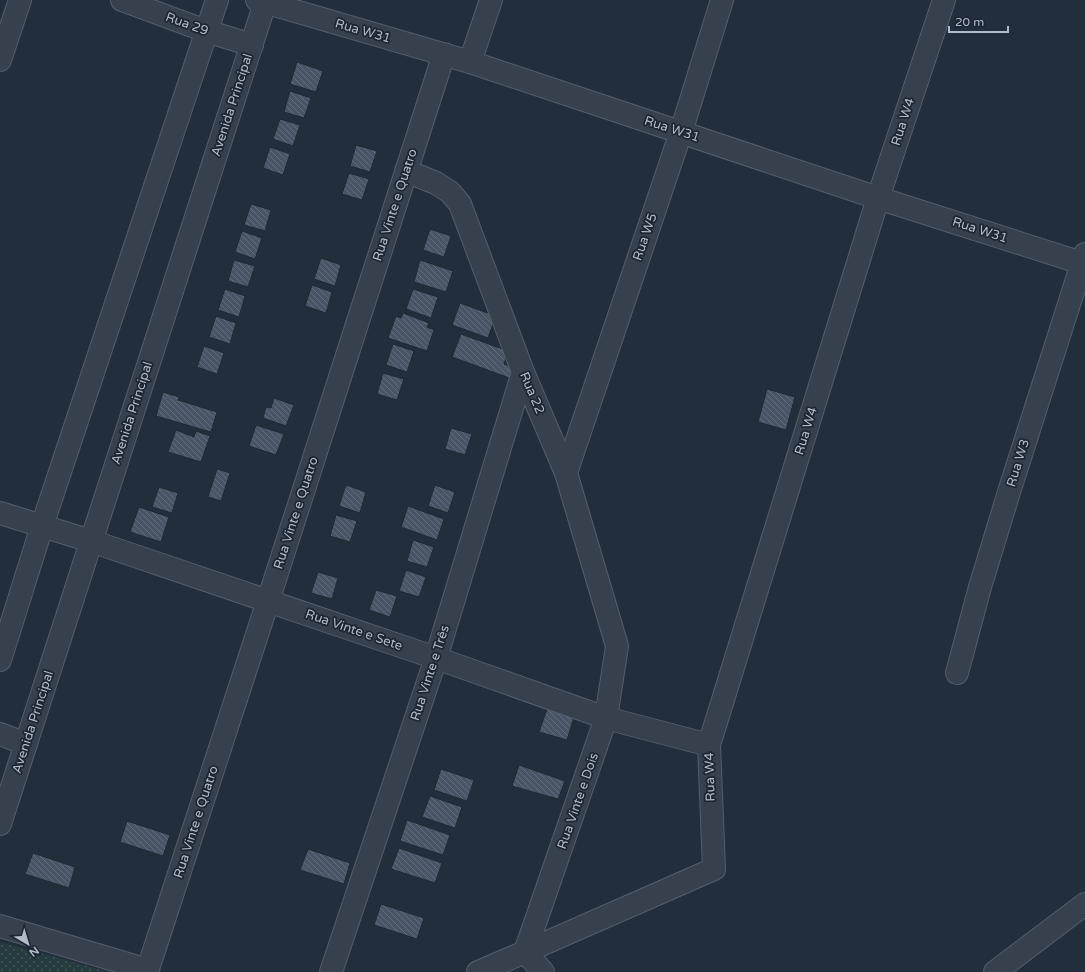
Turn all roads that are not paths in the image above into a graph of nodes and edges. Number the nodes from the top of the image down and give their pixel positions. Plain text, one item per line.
1 (20, 0) edge
2 (122, 0) edge
3 (217, 0) edge
4 (491, 0) edge
5 (722, 0) edge
6 (944, 0) edge
7 (263, 1) edge
8 (206, 32) junction
9 (252, 45) junction
10 (444, 54) junction
11 (0, 60) edge
12 (470, 62) junction
13 (681, 132) junction
14 (406, 170) junction
15 (878, 198) junction
16 (1084, 260) edge
17 (523, 372) junction
18 (566, 474) junction
19 (0, 513) edge
20 (42, 526) junction
21 (91, 541) junction
22 (268, 601) junction
23 (617, 646) joint
24 (436, 658) junction
25 (0, 660) edge
26 (957, 673) dead end
27 (606, 718) junction
28 (0, 734) edge
29 (26, 744) junction
30 (709, 745) junction
31 (0, 824) edge
32 (1085, 904) edge
33 (0, 926) edge
34 (526, 952) junction
35 (147, 971) edge
36 (331, 972) edge
37 (478, 972) edge
38 (543, 972) edge
39 (995, 972) edge

1 - 11 street
2 - 8 street, Rua 29
3 - 8 street
4 - 12 street
5 - 13 street, Rua W5
6 - 15 street, Rua W4
7 - 9 street, Avenida Principal
7 - 10 street, Rua W31
8 - 9 street, Rua 29
8 - 20 street
9 - 21 street, Avenida Principal
10 - 12 street, Rua W31
10 - 14 street, Rua Vinte e Quatro
12 - 13 street, Rua W31
13 - 15 street, Rua W31
13 - 18 street, Rua W5
14 - 17 street, Rua 22
14 - 22 street, Rua Vinte e Quatro
15 - 16 street, Rua W31
15 - 30 street, Rua W4
16 - 26 street, Rua W3
17 - 18 street, Rua 22
17 - 24 street, Rua Vinte e Três
18 - 23 street, Rua 22
19 - 20 street, Rua Vinte e Sete
20 - 21 street, Rua Vinte e Sete
20 - 25 street
21 - 22 street, Rua Vinte e Sete
21 - 29 street, Avenida Principal
22 - 24 street, Rua Vinte e Sete
22 - 35 street, Rua Vinte e Quatro
23 - 27 street, Rua Vinte e Dois
24 - 27 street, Rua Vinte e Sete
24 - 36 street, Rua Vinte e Três
27 - 30 street, Rua Vinte e Sete
27 - 34 street, Rua Vinte e Dois
28 - 29 street
29 - 31 street, Avenida Principal
30 - 34 street, Rua W4
32 - 39 street
33 - 35 street
34 - 37 street
34 - 38 street

